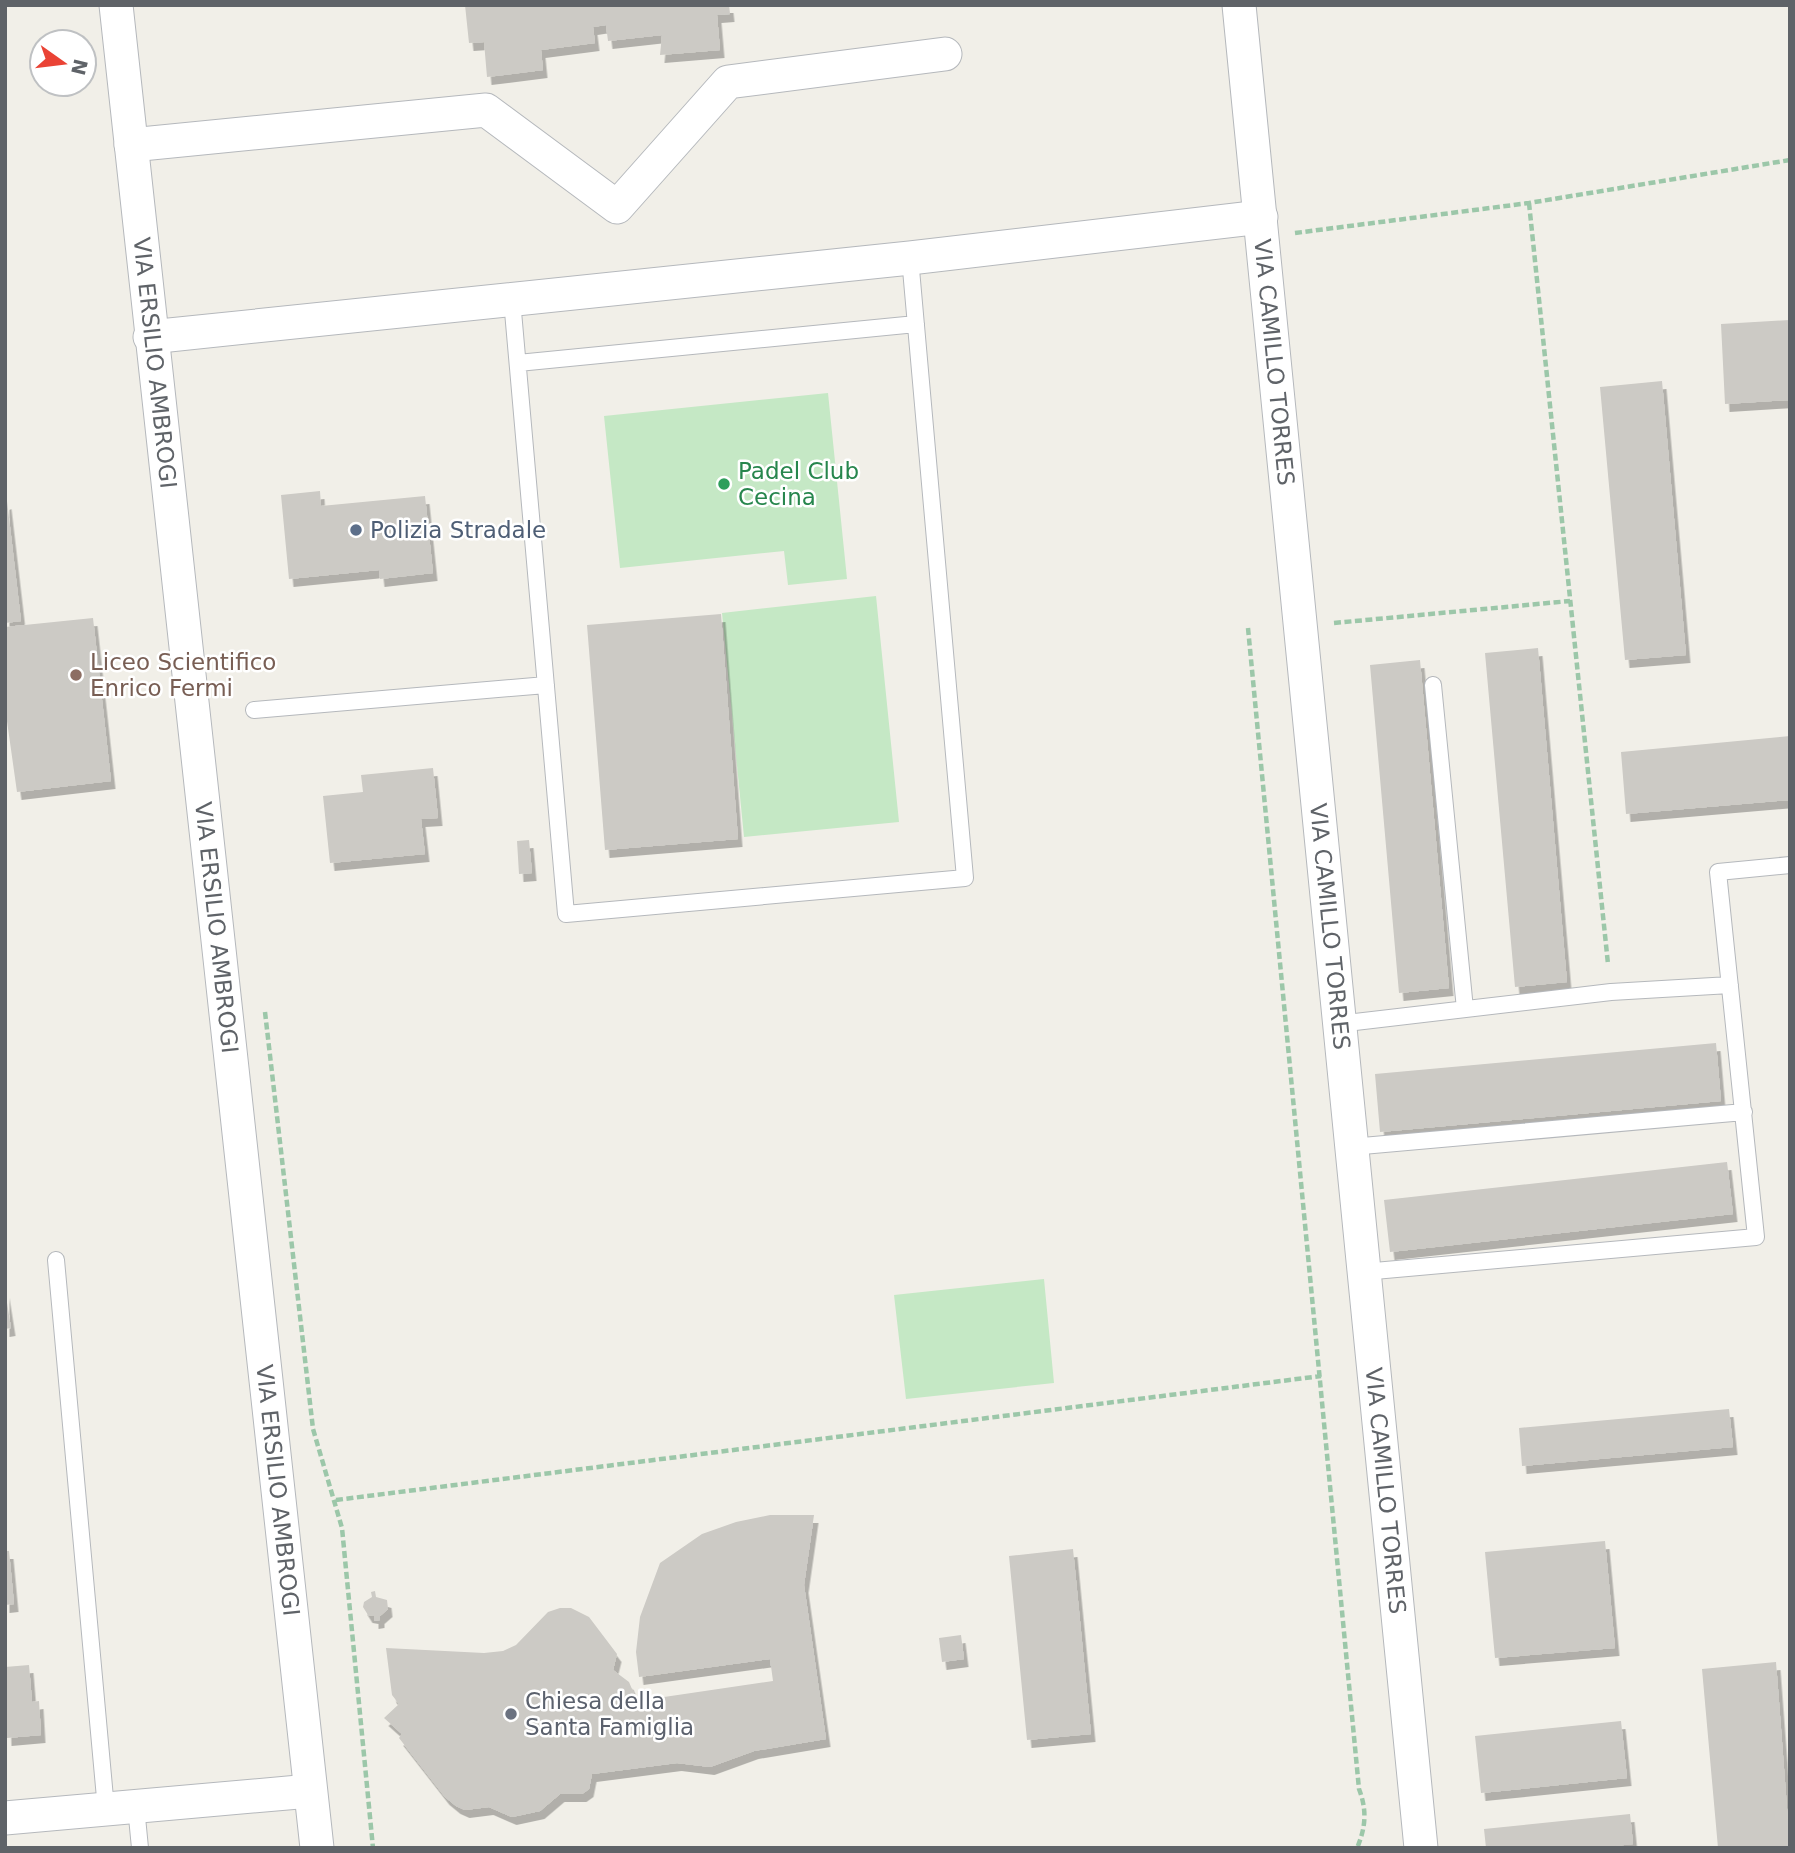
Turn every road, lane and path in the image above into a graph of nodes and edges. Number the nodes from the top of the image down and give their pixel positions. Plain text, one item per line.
1 (116, 5) edge
2 (1239, 5) edge
3 (945, 54) dead end
4 (131, 145) junction
5 (1790, 160) edge
6 (1529, 203) junction
7 (1262, 227) junction
8 (911, 258) junction
9 (512, 300) junction
10 (916, 324) junction
11 (150, 337) junction
12 (518, 363) junction
13 (1570, 601) junction
14 (1300, 626) junction
15 (1248, 628) dead end
16 (546, 685) junction
17 (1433, 685) dead end
18 (254, 710) dead end
19 (1790, 865) edge
20 (1730, 985) junction
21 (1611, 992) junction
22 (264, 1000) dead end
23 (1465, 1009) junction
24 (1338, 1024) junction
25 (1744, 1112) junction
26 (1351, 1147) junction
27 (56, 1260) dead end
28 (1363, 1272) junction
29 (1321, 1376) junction
30 (336, 1500) junction
31 (310, 1791) junction
32 (121, 1808) junction
33 (5, 1818) edge
34 (140, 1848) edge
35 (317, 1848) edge
36 (373, 1848) edge
37 (1357, 1848) edge
38 (1421, 1848) edge

1 - 4 street, VIA ERSILIO AMBROGI
2 - 7 street, VIA CAMILLO TORRES
3 - 4 street
4 - 11 street, VIA ERSILIO AMBROGI
5 - 6 path
6 - 7 path
6 - 13 path
7 - 8 street
7 - 14 street, VIA CAMILLO TORRES
8 - 9 street
8 - 10 lane
9 - 11 street
9 - 12 lane
10 - 12 lane
10 - 16 lane
11 - 31 street, VIA ERSILIO AMBROGI
12 - 16 lane
13 - 14 path
13 - 21 path
14 - 24 street, VIA CAMILLO TORRES
15 - 29 path
16 - 18 lane
17 - 23 lane
19 - 20 lane
20 - 21 lane
20 - 25 lane
21 - 23 lane
22 - 30 path
23 - 24 lane
24 - 26 street, VIA CAMILLO TORRES
25 - 26 lane
25 - 28 lane
26 - 28 street, VIA CAMILLO TORRES
27 - 32 lane
28 - 38 street, VIA CAMILLO TORRES
29 - 30 path
29 - 37 path
30 - 36 path
31 - 32 street
31 - 35 street, VIA ERSILIO AMBROGI
32 - 33 street
32 - 34 lane

